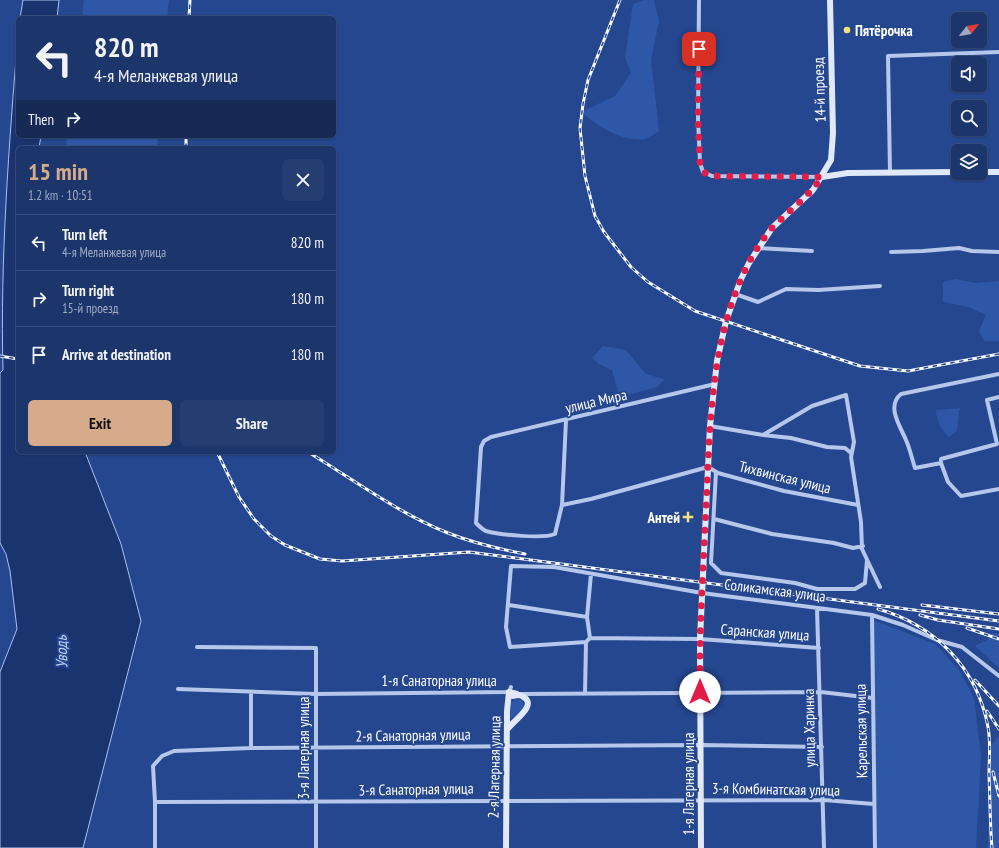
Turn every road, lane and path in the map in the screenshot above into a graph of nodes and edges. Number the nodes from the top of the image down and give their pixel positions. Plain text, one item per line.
1 (699, 0) edge
2 (830, 0) edge
3 (999, 52) edge
4 (951, 172) edge
5 (987, 172) edge
6 (999, 172) edge
7 (890, 173) junction
8 (822, 177) junction
9 (757, 248) junction
10 (812, 251) dead end
11 (892, 252) dead end
12 (999, 252) edge
13 (880, 286) dead end
14 (735, 294) junction
15 (999, 374) edge
16 (714, 384) junction
17 (999, 397) edge
18 (566, 420) junction
19 (710, 426) junction
20 (763, 436) junction
21 (851, 453) junction
22 (941, 463) junction
23 (708, 468) junction
24 (716, 472) junction
25 (999, 489) edge
26 (562, 505) junction
27 (858, 505) junction
28 (714, 519) junction
29 (863, 546) junction
30 (867, 558) junction
31 (591, 574) junction
32 (880, 587) dead end
33 (702, 594) junction
34 (509, 605) junction
35 (817, 608) junction
36 (872, 615) junction
37 (587, 617) junction
38 (590, 638) junction
39 (700, 639) junction
40 (586, 642) junction
41 (198, 647) dead end
42 (819, 648) junction
43 (999, 676) edge
44 (178, 689) dead end
45 (510, 690) junction
46 (251, 692) junction
47 (700, 692) junction
48 (821, 692) junction
49 (315, 694) junction
50 (517, 694) junction
51 (585, 694) junction
52 (873, 698) junction
53 (508, 703) junction
54 (507, 730) junction
55 (702, 744) junction
56 (506, 745) junction
57 (822, 747) junction
58 (251, 748) junction
59 (315, 748) junction
60 (506, 800) junction
61 (701, 800) junction
62 (824, 800) junction
63 (155, 802) junction
64 (315, 802) junction
65 (874, 804) junction
66 (155, 848) edge
67 (316, 848) edge
68 (506, 848) edge
69 (701, 848) edge
70 (824, 848) edge
71 (875, 848) edge

1 - 8 street
2 - 8 main road, 14-й проезд
3 - 7 street
4 - 7 main road
5 - 6 main road
7 - 8 main road
8 - 9 main road, 1-я Лагерная улица
9 - 10 street
9 - 14 main road, 1-я Лагерная улица
11 - 12 street
13 - 14 street
14 - 16 main road, 1-я Лагерная улица
15 - 22 street
16 - 18 street, улица Мира
16 - 19 main road, 1-я Лагерная улица
17 - 22 street
18 - 26 street
18 - 26 street, улица Мира
19 - 20 street
19 - 23 main road, 1-я Лагерная улица
20 - 21 street
20 - 21 street
21 - 27 street
22 - 25 street
23 - 24 street, Тихвинская улица
23 - 26 street
23 - 33 main road, 1-я Лагерная улица
24 - 27 street, Тихвинская улица
24 - 28 street
27 - 29 street
28 - 29 street
28 - 30 street
29 - 30 street
30 - 32 street
31 - 33 street, Соликамская улица
31 - 34 street, Соликамская улица
31 - 37 street
33 - 35 street, Соликамская улица
33 - 39 main road, 1-я Лагерная улица
34 - 37 street
34 - 40 street
35 - 36 street, Соликамская улица
35 - 42 street, улица Харинка
36 - 43 street, Соликамская улица
36 - 52 street, Карельская улица
37 - 38 street
38 - 39 street, Саранская улица
38 - 40 street
39 - 42 street, Саранская улица
39 - 47 main road, 1-я Лагерная улица
40 - 51 street
41 - 49 street, 3-я Лагерная улица
42 - 48 street, улица Харинка
44 - 46 street, 1-я Санаторная улица
45 - 49 street, 1-я Санаторная улица
45 - 50 main road, 1-я Санаторная улица
45 - 53 main road, 2-я Лагерная улица
46 - 49 street, 1-я Санаторная улица
46 - 58 street
47 - 48 street, 1-я Санаторная улица
47 - 51 street, 1-я Санаторная улица
47 - 55 main road, 1-я Лагерная улица
48 - 52 street, 1-я Санаторная улица
48 - 57 street, улица Харинка
49 - 59 street, 3-я Лагерная улица
50 - 51 street, 1-я Санаторная улица
50 - 53 main road
50 - 54 main road
52 - 65 street, Карельская улица
53 - 54 main road, 2-я Лагерная улица
54 - 56 main road, 2-я Лагерная улица
55 - 56 street, 2-я Санаторная улица
55 - 57 street, 2-я Санаторная улица
55 - 61 main road, 1-я Лагерная улица
56 - 59 street, 2-я Санаторная улица
56 - 60 main road, 2-я Лагерная улица
57 - 62 street, улица Харинка
58 - 59 street, 2-я Санаторная улица
58 - 63 street, 2-я Санаторная улица
59 - 64 street, 3-я Лагерная улица
60 - 61 street, 3-я Санаторная улица
60 - 64 street, 3-я Санаторная улица
60 - 68 main road, 2-я Лагерная улица
61 - 62 street, 3-я Комбинатская улица
61 - 69 main road, 1-я Лагерная улица
62 - 65 street, 3-я Комбинатская улица
62 - 70 street, улица Харинка
63 - 64 street, 3-я Санаторная улица
63 - 66 street
64 - 67 street, 3-я Лагерная улица
65 - 71 street, Карельская улица

